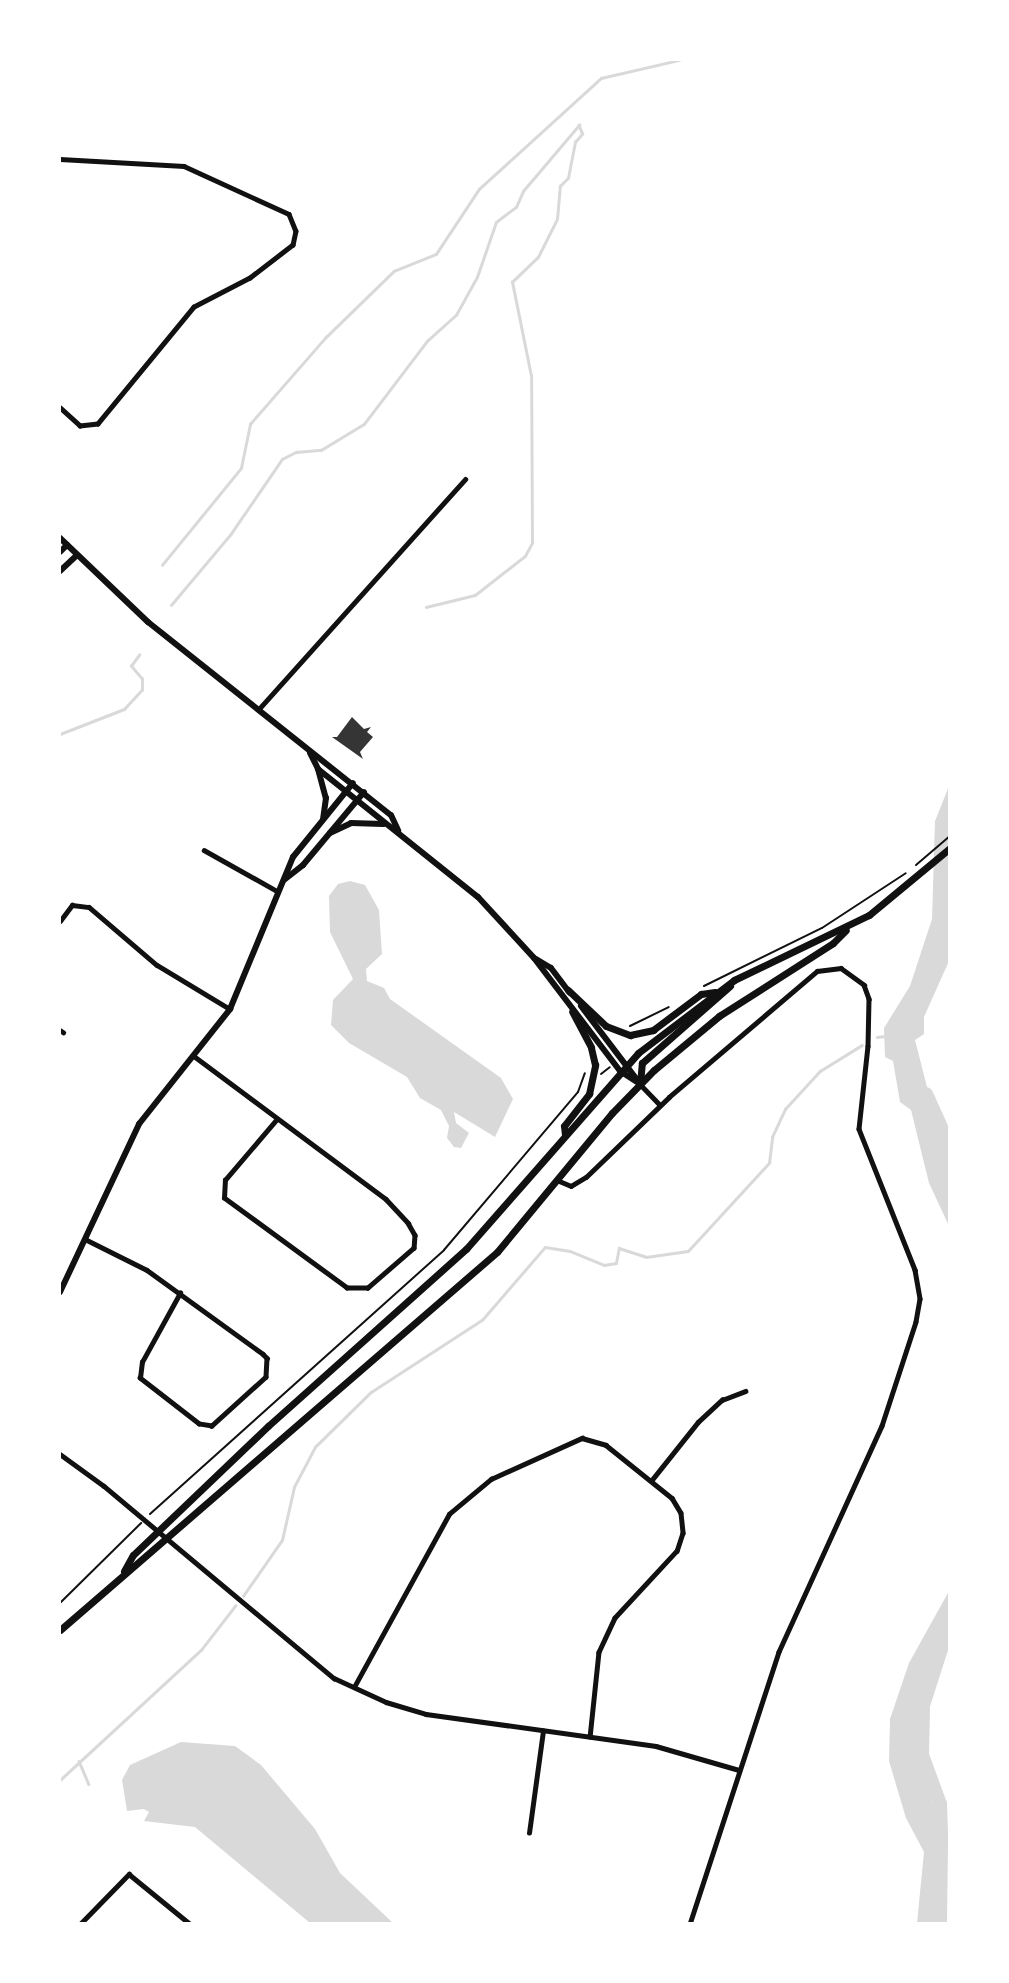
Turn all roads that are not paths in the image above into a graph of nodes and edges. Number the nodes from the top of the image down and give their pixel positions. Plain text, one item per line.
1 (60, 159) edge
2 (60, 408) edge
3 (465, 479) dead end
4 (60, 538) edge
5 (67, 545) junction
6 (60, 552) edge
7 (77, 555) junction
8 (60, 572) edge
9 (257, 710) junction
10 (310, 753) junction
11 (318, 769) junction
12 (353, 783) junction
13 (345, 792) junction
14 (363, 792) junction
15 (356, 801) junction
16 (323, 819) junction
17 (383, 824) junction
18 (398, 830) junction
19 (330, 833) junction
20 (950, 849) edge
21 (204, 850) dead end
22 (283, 881) junction
23 (277, 891) junction
24 (60, 920) edge
25 (846, 929) junction
26 (534, 958) junction
27 (734, 980) junction
28 (568, 990) junction
29 (716, 992) junction
30 (230, 1009) junction
31 (572, 1012) junction
32 (194, 1056) junction
33 (628, 1063) junction
34 (620, 1071) junction
35 (640, 1084) junction
36 (660, 1105) junction
37 (276, 1119) junction
38 (565, 1135) junction
39 (557, 1180) junction
40 (85, 1239) junction
41 (60, 1292) edge
42 (180, 1293) junction
43 (745, 1391) dead end
44 (60, 1454) edge
45 (651, 1481) junction
46 (159, 1531) junction
47 (168, 1539) junction
48 (124, 1570) junction
49 (60, 1630) edge
50 (354, 1687) junction
51 (543, 1731) junction
52 (590, 1737) junction
53 (739, 1770) junction
54 (529, 1833) dead end
55 (80, 1923) edge
56 (191, 1923) edge
57 (690, 1923) edge

1 - 2 street
3 - 9 street
4 - 5 main road
5 - 6 main road
5 - 7 main road
7 - 8 main road
7 - 9 main road
9 - 10 main road
10 - 11 main road
10 - 12 main road
11 - 13 main road
11 - 16 main road
12 - 13 main road
12 - 14 main road
13 - 15 main road
13 - 16 main road
14 - 15 main road
14 - 18 main road
15 - 17 main road
15 - 19 main road
16 - 22 main road
17 - 18 main road
17 - 19 main road
18 - 26 main road
19 - 22 main road
20 - 25 main road
21 - 23 street
22 - 23 main road
23 - 30 main road
24 - 30 street
25 - 27 main road
25 - 35 main road
26 - 28 main road
26 - 31 main road
27 - 29 main road
27 - 35 main road
28 - 29 main road
28 - 33 main road
29 - 33 main road
30 - 32 main road
31 - 34 main road
31 - 38 main road
32 - 37 street
32 - 40 main road
33 - 34 main road
33 - 35 main road
34 - 35 main road
34 - 38 main road
35 - 36 street
35 - 39 main road
36 - 39 street
36 - 53 street
37 - 37 street
38 - 46 main road
39 - 47 main road
40 - 41 main road
40 - 42 street
42 - 42 street
43 - 45 street
44 - 46 street
45 - 50 street
45 - 52 street
46 - 47 street
46 - 48 main road
47 - 48 main road
47 - 50 street
48 - 49 main road
50 - 51 street
51 - 52 street
51 - 54 street
52 - 53 street
53 - 57 street
55 - 56 street

